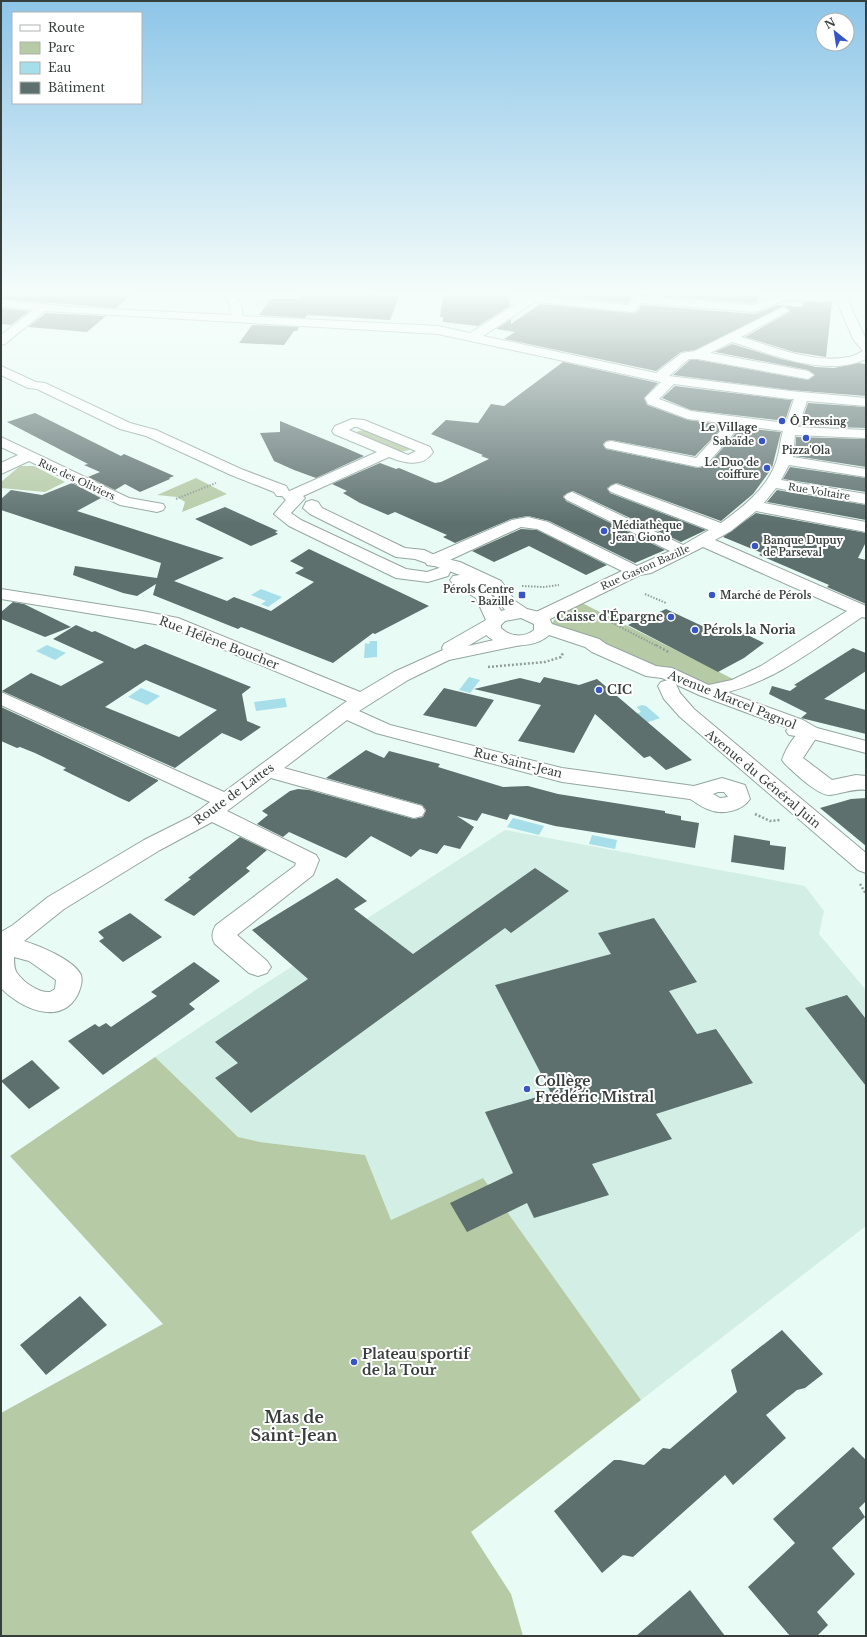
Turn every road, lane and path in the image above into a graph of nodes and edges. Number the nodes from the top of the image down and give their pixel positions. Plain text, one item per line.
1 (4, 371) edge
2 (22, 371) edge
3 (635, 371) edge
4 (671, 371) edge
5 (788, 371) edge
6 (810, 371) edge
7 (808, 375) junction
8 (665, 378) junction
9 (40, 386) junction
10 (799, 396) junction
11 (866, 402) edge
12 (688, 415) junction
13 (729, 430) junction
14 (790, 433) junction
15 (866, 434) edge
16 (1, 441) edge
17 (611, 445) dead end
18 (389, 452) junction
19 (28, 456) junction
20 (785, 460) junction
21 (1, 470) edge
22 (866, 473) edge
23 (218, 482) dead end
24 (772, 483) junction
25 (616, 489) dead end
26 (572, 497) dead end
27 (295, 498) junction
28 (866, 498) edge
29 (754, 506) junction
30 (157, 507) joint
31 (866, 527) edge
32 (721, 529) junction
33 (703, 541) junction
34 (683, 551) junction
35 (431, 563) junction
36 (635, 571) junction
37 (1, 594) edge
38 (645, 594) dead end
39 (666, 603) dead end
40 (863, 612) edge
41 (520, 613) junction
42 (493, 622) junction
43 (539, 628) junction
44 (515, 641) junction
45 (569, 644) junction
46 (599, 648) junction
47 (445, 655) junction
48 (483, 668) dead end
49 (660, 679) junction
50 (706, 692) junction
51 (1, 698) edge
52 (353, 706) junction
53 (810, 732) junction
54 (866, 747) edge
55 (267, 770) junction
56 (866, 783) edge
57 (696, 793) dead end
58 (218, 806) junction
59 (414, 811) dead end
60 (866, 865) edge
61 (1, 945) edge
62 (1, 955) edge
63 (258, 967) dead end

1 - 9 street
2 - 9 street
3 - 8 street
4 - 8 street
5 - 7 street
6 - 7 street, Rue Gaston Bazille
7 - 10 street, Rue Gaston Bazille
8 - 10 street
8 - 12 street
9 - 27 street
10 - 11 street
10 - 14 street, Rue Gaston Bazille
12 - 13 street
12 - 14 street
13 - 14 street
13 - 17 street
14 - 15 street
14 - 20 street, Rue Gaston Bazille
16 - 19 street, Rue des Oliviers
18 - 18 street
18 - 27 street
19 - 21 street
19 - 30 street, Rue des Oliviers
20 - 22 street
20 - 24 street, Rue Gaston Bazille
23 - 30 path
24 - 28 street, Rue Voltaire
24 - 29 street, Rue Gaston Bazille
25 - 32 street
26 - 34 street
27 - 35 street
27 - 35 street
29 - 31 street
29 - 32 street, Rue Gaston Bazille
32 - 33 street, Rue Gaston Bazille
33 - 34 street, Rue Gaston Bazille
33 - 40 street
34 - 36 street, Rue Gaston Bazille
35 - 36 street
35 - 41 street
35 - 42 street
36 - 43 street, Rue Gaston Bazille
37 - 52 street, Rue Hélène Boucher
38 - 39 path
40 - 50 street
41 - 42 street
41 - 43 street
42 - 44 street
42 - 47 street
43 - 44 street
43 - 45 street, Avenue Marcel Pagnol
43 - 46 street, Avenue Marcel Pagnol
44 - 47 street
45 - 46 street, Avenue Marcel Pagnol
45 - 48 path
46 - 49 street, Avenue Marcel Pagnol
47 - 52 street, Route de Lattes
49 - 50 street, Avenue Marcel Pagnol
49 - 53 street, Avenue Marcel Pagnol
49 - 60 street, Avenue du Général Juin
50 - 53 street, Avenue Marcel Pagnol
51 - 58 street
52 - 55 street, Route de Lattes
52 - 57 street, Rue Saint-Jean
53 - 54 street, Avenue Marcel Pagnol
53 - 56 street
55 - 58 street, Route de Lattes
55 - 59 street
58 - 61 street, Route de Lattes
58 - 63 street
61 - 62 street

